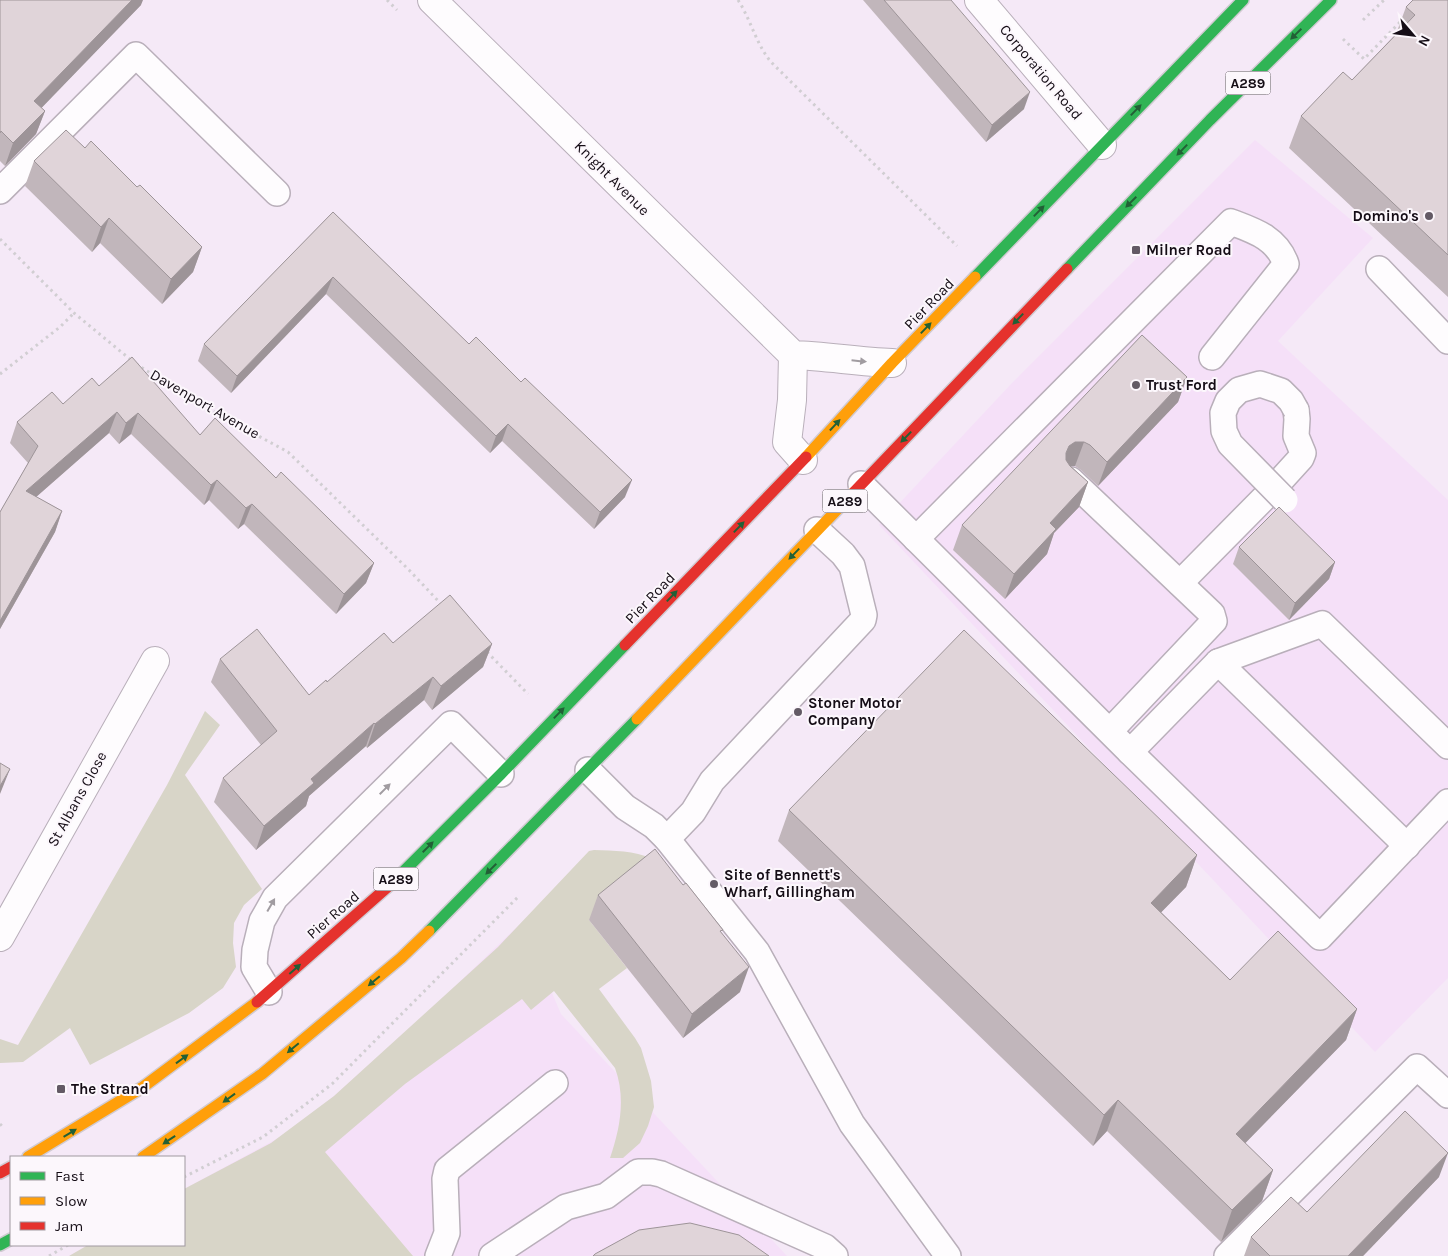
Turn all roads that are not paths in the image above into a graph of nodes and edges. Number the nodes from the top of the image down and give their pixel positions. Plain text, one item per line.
1 (432, 0) edge
2 (979, 0) edge
3 (1243, 0) edge
4 (1331, 0) edge
5 (1102, 145) junction
6 (0, 191) edge
7 (277, 193) dead end
8 (1379, 269) dead end
9 (1448, 341) edge
10 (793, 355) junction
11 (1212, 357) dead end
12 (892, 363) junction
13 (803, 460) junction
14 (1071, 480) edge
15 (861, 484) junction
16 (1277, 492) junction
17 (817, 530) junction
18 (916, 539) junction
19 (1180, 583) junction
20 (155, 661) dead end
21 (1218, 662) junction
22 (1110, 731) junction
23 (1448, 746) edge
24 (1130, 752) junction
25 (588, 770) junction
26 (501, 774) junction
27 (1448, 802) edge
28 (667, 839) junction
29 (1407, 846) junction
30 (0, 937) edge
31 (269, 992) junction
32 (555, 1083) dead end
33 (1448, 1095) edge
34 (30, 1156) edge
35 (144, 1156) edge
36 (438, 1256) edge
37 (492, 1256) edge
38 (835, 1256) edge
39 (948, 1256) edge
40 (1227, 1256) edge

1 - 10 street, Knight Avenue
2 - 5 street, Corporation Road
5 -> 3 main road, Pier Road / A289
4 -> 15 main road, A289
12 -> 5 main road, Pier Road / A289
6 - 7 lane
8 - 9 lane
10 -> 12 street
10 - 13 street
11 - 18 lane
13 -> 12 main road, Pier Road / A289
26 -> 13 main road, Pier Road / A289
14 - 19 lane
15 - 17 main road, A289
15 - 18 lane
16 - 16 lane, bridge
16 - 19 lane
17 -> 25 main road, A289
17 - 28 lane
18 - 22 lane
19 - 22 lane
20 - 30 street, St Albans Close
21 - 23 lane
21 - 24 lane
21 - 29 lane
22 - 24 lane
24 - 29 lane
25 - 28 lane
25 -> 35 main road, A289
31 -> 26 main road, Pier Road / A289
31 -> 26 lane
27 - 29 lane
28 - 39 lane
34 -> 31 main road, Pier Road / A289
32 - 36 lane
33 - 40 lane
37 - 38 lane

